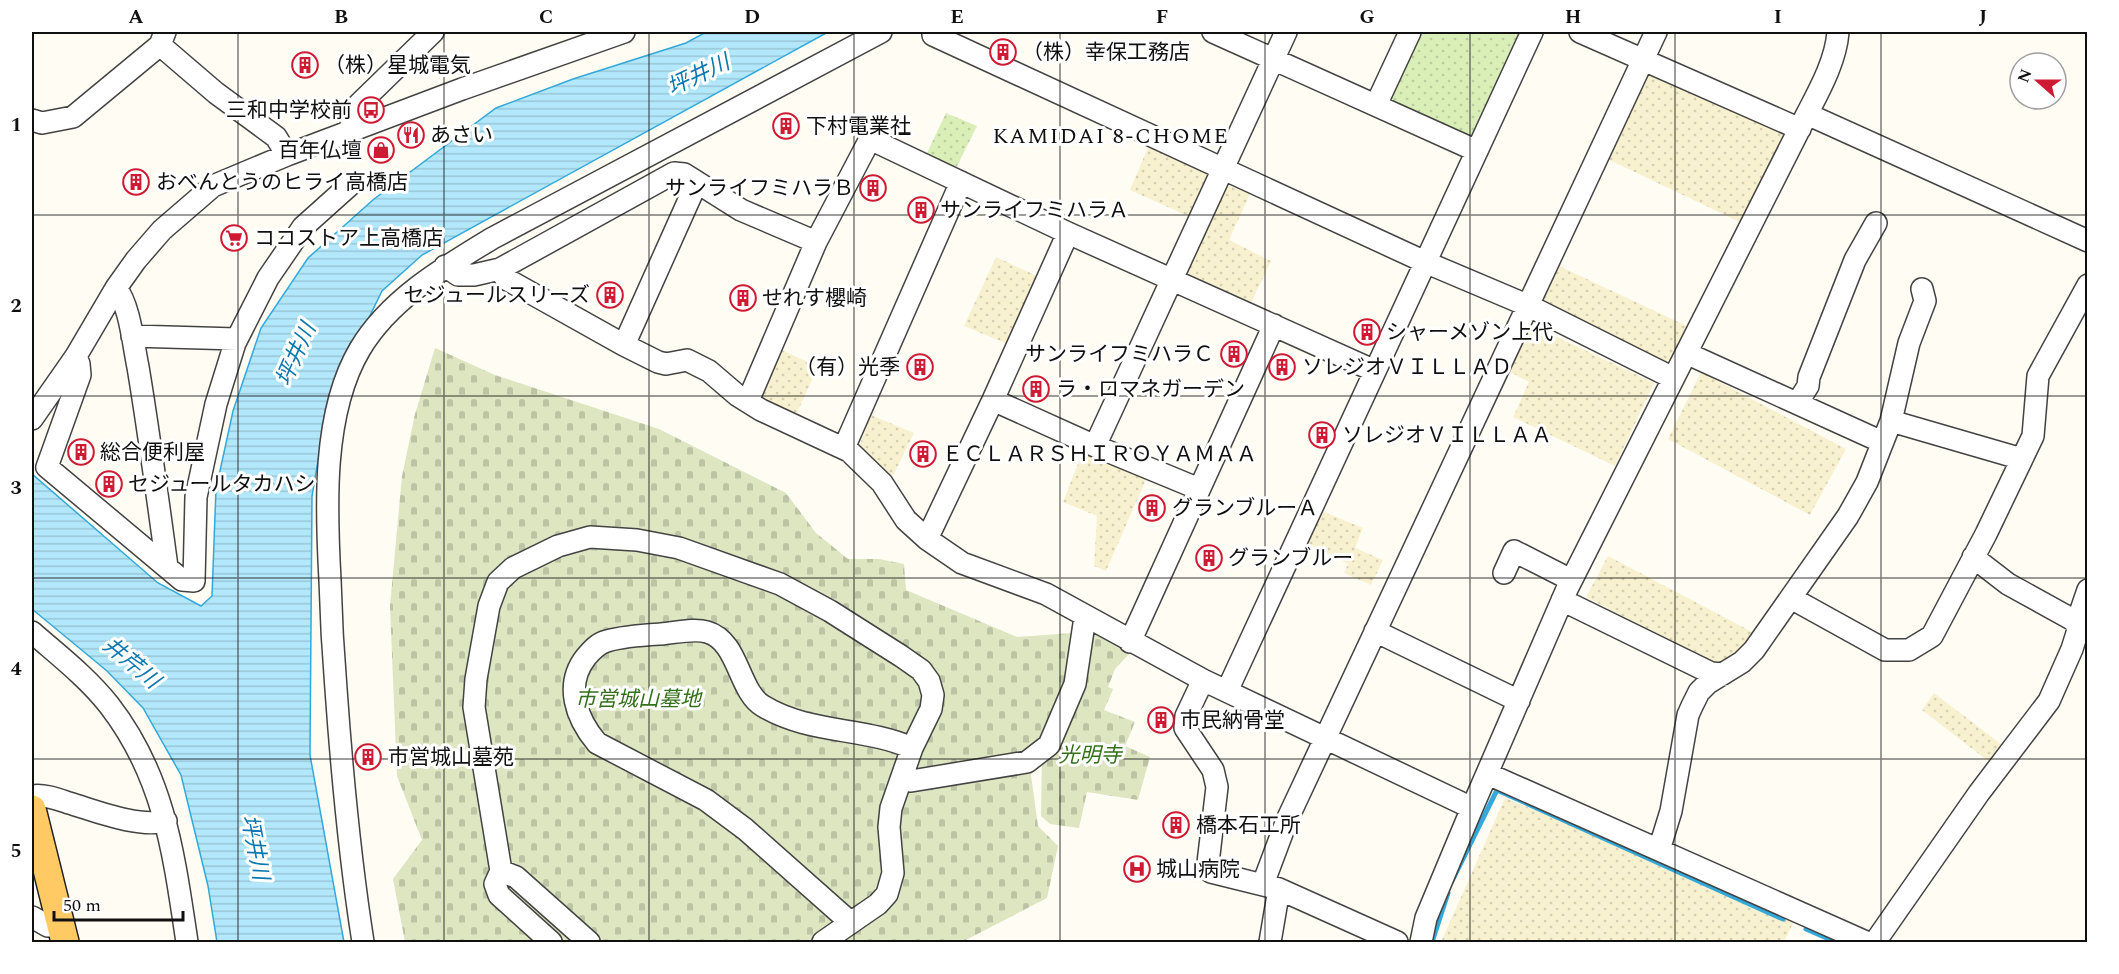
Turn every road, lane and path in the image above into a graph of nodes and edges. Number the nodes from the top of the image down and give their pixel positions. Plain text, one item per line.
1 (433, 32) edge
2 (624, 32) edge
3 (881, 32) edge
4 (938, 32) edge
5 (1214, 32) edge
6 (1286, 32) edge
7 (1410, 32) edge
8 (1532, 32) edge
9 (1580, 32) edge
10 (1656, 32) edge
11 (1838, 32) edge
12 (163, 38) edge
13 (1274, 59) junction
14 (1643, 59) junction
15 (1376, 105) junction
16 (32, 120) edge
17 (1804, 122) junction
18 (349, 131) junction
19 (1477, 151) junction
20 (287, 155) junction
21 (1223, 168) junction
22 (697, 182) junction
23 (962, 182) junction
24 (351, 184) dead end
25 (1876, 223) dead end
26 (1068, 233) junction
27 (2088, 241) edge
28 (816, 242) junction
29 (1425, 262) junction
30 (445, 266) junction
31 (500, 269) junction
32 (1172, 279) junction
33 (116, 288) junction
34 (1922, 289) dead end
35 (2085, 296) edge
36 (1529, 306) junction
37 (1274, 325) junction
38 (132, 336) junction
39 (237, 339) junction
40 (624, 345) junction
41 (1686, 352) junction
42 (76, 356) junction
43 (1375, 371) junction
44 (1673, 378) junction
45 (993, 400) junction
46 (748, 401) junction
47 (1798, 402) junction
48 (32, 419) edge
49 (1891, 421) junction
50 (1882, 442) junction
51 (1095, 447) junction
52 (844, 448) junction
53 (2022, 459) junction
54 (1199, 489) junction
55 (927, 539) junction
56 (1973, 557) junction
57 (166, 567) junction
58 (1504, 573) dead end
59 (1571, 580) junction
60 (2088, 590) edge
61 (1791, 598) junction
62 (1562, 600) junction
63 (1085, 617) junction
64 (2080, 630) edge
65 (1375, 631) junction
66 (32, 632) edge
67 (1130, 642) junction
68 (1723, 674) junction
69 (1203, 680) junction
70 (1227, 691) junction
71 (1519, 701) junction
72 (1326, 738) junction
73 (912, 748) junction
74 (1488, 774) junction
75 (901, 779) junction
76 (32, 796) edge
77 (1472, 808) junction
78 (32, 809) edge
79 (166, 821) junction
80 (1659, 850) junction
81 (501, 872) junction
82 (1271, 886) junction
83 (32, 917) edge
84 (850, 922) junction
85 (62, 934) edge
86 (187, 942) edge
87 (363, 942) edge
88 (551, 942) edge
89 (589, 942) edge
90 (823, 942) edge
91 (1270, 942) edge
92 (1398, 942) edge
93 (1421, 942) edge
94 (1866, 942) edge
95 (1875, 942) edge

1 - 18 street
2 - 18 street
3 - 30 street
4 - 21 street
5 - 13 street
6 - 13 street
7 - 15 street
8 - 19 street
9 - 14 street
10 - 14 street
11 - 17 street
12 - 16 street
12 - 20 street
13 - 15 street
13 - 21 street
14 - 17 street
14 - 36 street
15 - 19 street
17 - 27 street
17 - 41 street
18 - 20 street
19 - 29 street
20 - 33 street
21 - 29 street
21 - 32 street
22 - 28 street
22 - 31 street
22 - 40 street
23 - 26 street
23 - 28 street
23 - 52 street
24 - 39 street
25 - 47 street
26 - 32 street
26 - 45 street
28 - 46 street
29 - 36 street
29 - 43 street
30 - 31 street
30 - 87 street
31 - 40 street
32 - 37 street
32 - 51 street
33 - 38 street
33 - 42 street
34 - 49 street
35 - 53 street
36 - 44 street
36 - 65 street
37 - 43 street
37 - 54 street
38 - 39 street
38 - 57 street
39 - 57 street
40 - 46 street
41 - 44 street
41 - 47 street
42 - 48 street
42 - 57 street
43 - 70 street
44 - 59 street
45 - 51 street
45 - 55 street
46 - 52 street
47 - 50 street
49 - 50 street
49 - 53 street
50 - 61 street
51 - 54 street
52 - 55 street
53 - 56 street
54 - 67 street
55 - 63 street
56 - 61 street
56 - 64 street
58 - 59 street
59 - 62 street
60 - 64 street
61 - 68 street
62 - 68 street
62 - 71 street
63 - 67 street
63 - 75 street
64 - 95 street
65 - 71 street
65 - 72 street
66 - 79 street
67 - 69 street
68 - 80 street
69 - 70 street
69 - 82 street
70 - 72 street
71 - 74 street
72 - 77 street
72 - 82 street
73 - 75 street
73 - 81 street
73 - 84 street
74 - 77 street
74 - 80 street
75 - 84 street
76 - 79 street
77 - 93 street
78 - 85 main road
79 - 86 street
80 - 94 street
81 - 88 street
81 - 89 street
82 - 91 street
82 - 92 street
83 - 85 street
84 - 90 street

